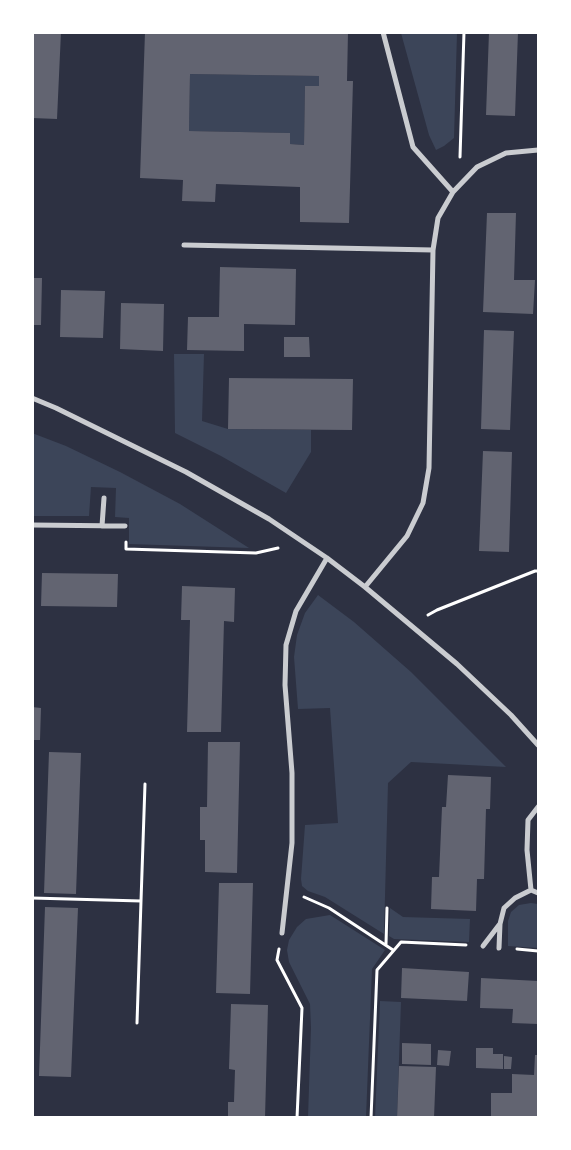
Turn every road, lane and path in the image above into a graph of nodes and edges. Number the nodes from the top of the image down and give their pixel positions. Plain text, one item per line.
1 (383, 32) edge
2 (464, 32) edge
3 (538, 150) edge
4 (460, 185) junction
5 (453, 192) junction
6 (184, 244) dead end
7 (433, 250) junction
8 (32, 398) edge
9 (104, 498) dead end
10 (32, 525) edge
11 (102, 526) junction
12 (125, 526) joint
13 (302, 541) junction
14 (328, 558) junction
15 (538, 571) edge
16 (365, 587) junction
17 (412, 627) junction
18 (538, 744) edge
19 (145, 784) dead end
20 (538, 807) edge
21 (286, 889) junction
22 (531, 890) junction
23 (538, 893) edge
24 (32, 898) edge
25 (141, 901) junction
26 (387, 908) dead end
27 (500, 924) junction
28 (282, 933) joint
29 (386, 945) junction
30 (483, 946) joint
31 (499, 948) joint
32 (393, 950) junction
33 (538, 951) edge
34 (137, 1023) dead end
35 (298, 1118) edge
36 (371, 1118) edge

1 - 5 street
2 - 4 path
3 - 4 street
4 - 5 street
5 - 7 street
6 - 7 street
7 - 16 street
8 - 13 street
9 - 11 street
10 - 11 street
11 - 12 street
12 - 13 path
13 - 14 street
14 - 16 street
14 - 21 street
15 - 17 path
16 - 17 street
17 - 18 street
19 - 25 path
20 - 22 street
21 - 28 street
21 - 29 path
22 - 23 street
22 - 27 street
24 - 25 path
25 - 34 path
26 - 29 path
27 - 30 street
27 - 31 street
28 - 35 path
29 - 32 path
30 - 32 path
31 - 33 path
32 - 36 path

